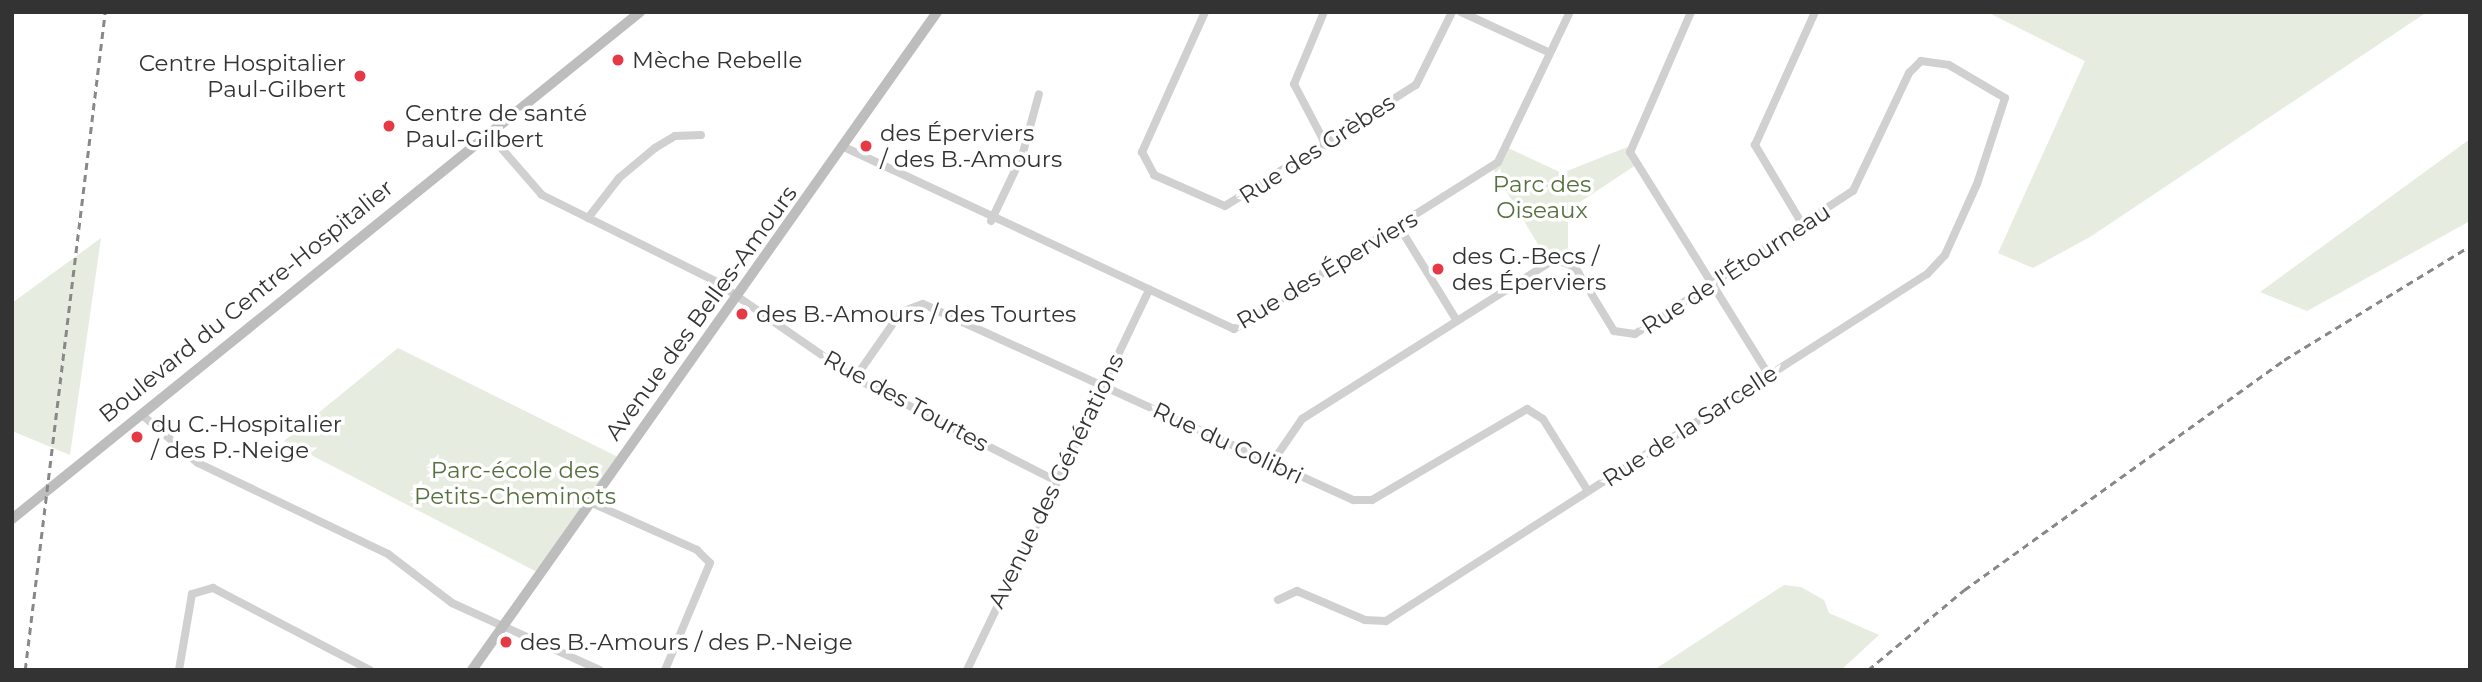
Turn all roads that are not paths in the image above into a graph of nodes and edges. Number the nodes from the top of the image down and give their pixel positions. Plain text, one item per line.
1 (640, 12) edge
2 (937, 12) edge
3 (1205, 12) edge
4 (1324, 12) edge
5 (1452, 12) edge
6 (1461, 12) edge
7 (1570, 12) edge
8 (1691, 12) edge
9 (1815, 12) edge
10 (1550, 53) junction
11 (1039, 94) dead end
12 (2006, 98) joint
13 (488, 133) junction
14 (701, 135) dead end
15 (1326, 145) junction
16 (846, 148) junction
17 (587, 218) junction
18 (991, 220) junction
19 (1804, 227) junction
20 (1400, 228) junction
21 (1713, 285) junction
22 (1148, 293) junction
23 (740, 296) junction
24 (1457, 321) junction
25 (1769, 374) junction
26 (855, 378) junction
27 (1102, 383) junction
28 (141, 414) junction
29 (1271, 464) junction
30 (1054, 480) junction
31 (1588, 491) junction
32 (592, 503) junction
33 (12, 519) edge
34 (1278, 600) dead end
35 (506, 628) junction
36 (179, 670) edge
37 (369, 670) edge
38 (472, 670) edge
39 (600, 670) edge
40 (665, 670) edge
41 (967, 670) edge

1 - 13 street, Boulevard du Centre-Hospitalier
2 - 16 street, Avenue des Belles-Amours
3 - 15 street, Rue des Grèbes
4 - 15 street
5 - 15 street, Rue des Grèbes
6 - 10 street
7 - 10 street, Rue des Éperviers
8 - 21 street
9 - 19 street
10 - 20 street, Rue des Éperviers
11 - 18 street
12 - 19 street, Rue de l'Étourneau
12 - 25 street, Rue de la Sarcelle
13 - 17 street, Rue des Tourtes
13 - 28 street, Boulevard du Centre-Hospitalier
14 - 17 street
16 - 18 street, Rue des Éperviers
16 - 23 street, Avenue des Belles-Amours
17 - 23 street, Rue des Tourtes
18 - 22 street, Rue des Éperviers
19 - 21 street, Rue de l'Étourneau
20 - 22 street, Rue des Éperviers
20 - 24 street
21 - 24 street, Rue de l'Étourneau
21 - 25 street
22 - 27 street, Avenue des Générations
23 - 26 street, Rue des Tourtes
23 - 32 street, Avenue des Belles-Amours
24 - 29 street, Rue de l'Étourneau
25 - 31 street, Rue de la Sarcelle
26 - 27 street, Rue du Colibri
26 - 30 street, Rue des Tourtes
27 - 29 street, Rue du Colibri
27 - 30 street, Avenue des Générations
28 - 33 street, Boulevard du Centre-Hospitalier
28 - 35 street
29 - 31 street, Rue du Colibri
30 - 41 street, Avenue des Générations
31 - 34 street, Rue de la Sarcelle
32 - 35 street, Avenue des Belles-Amours
32 - 40 street
35 - 38 street, Avenue des Belles-Amours
35 - 39 street
36 - 37 street

